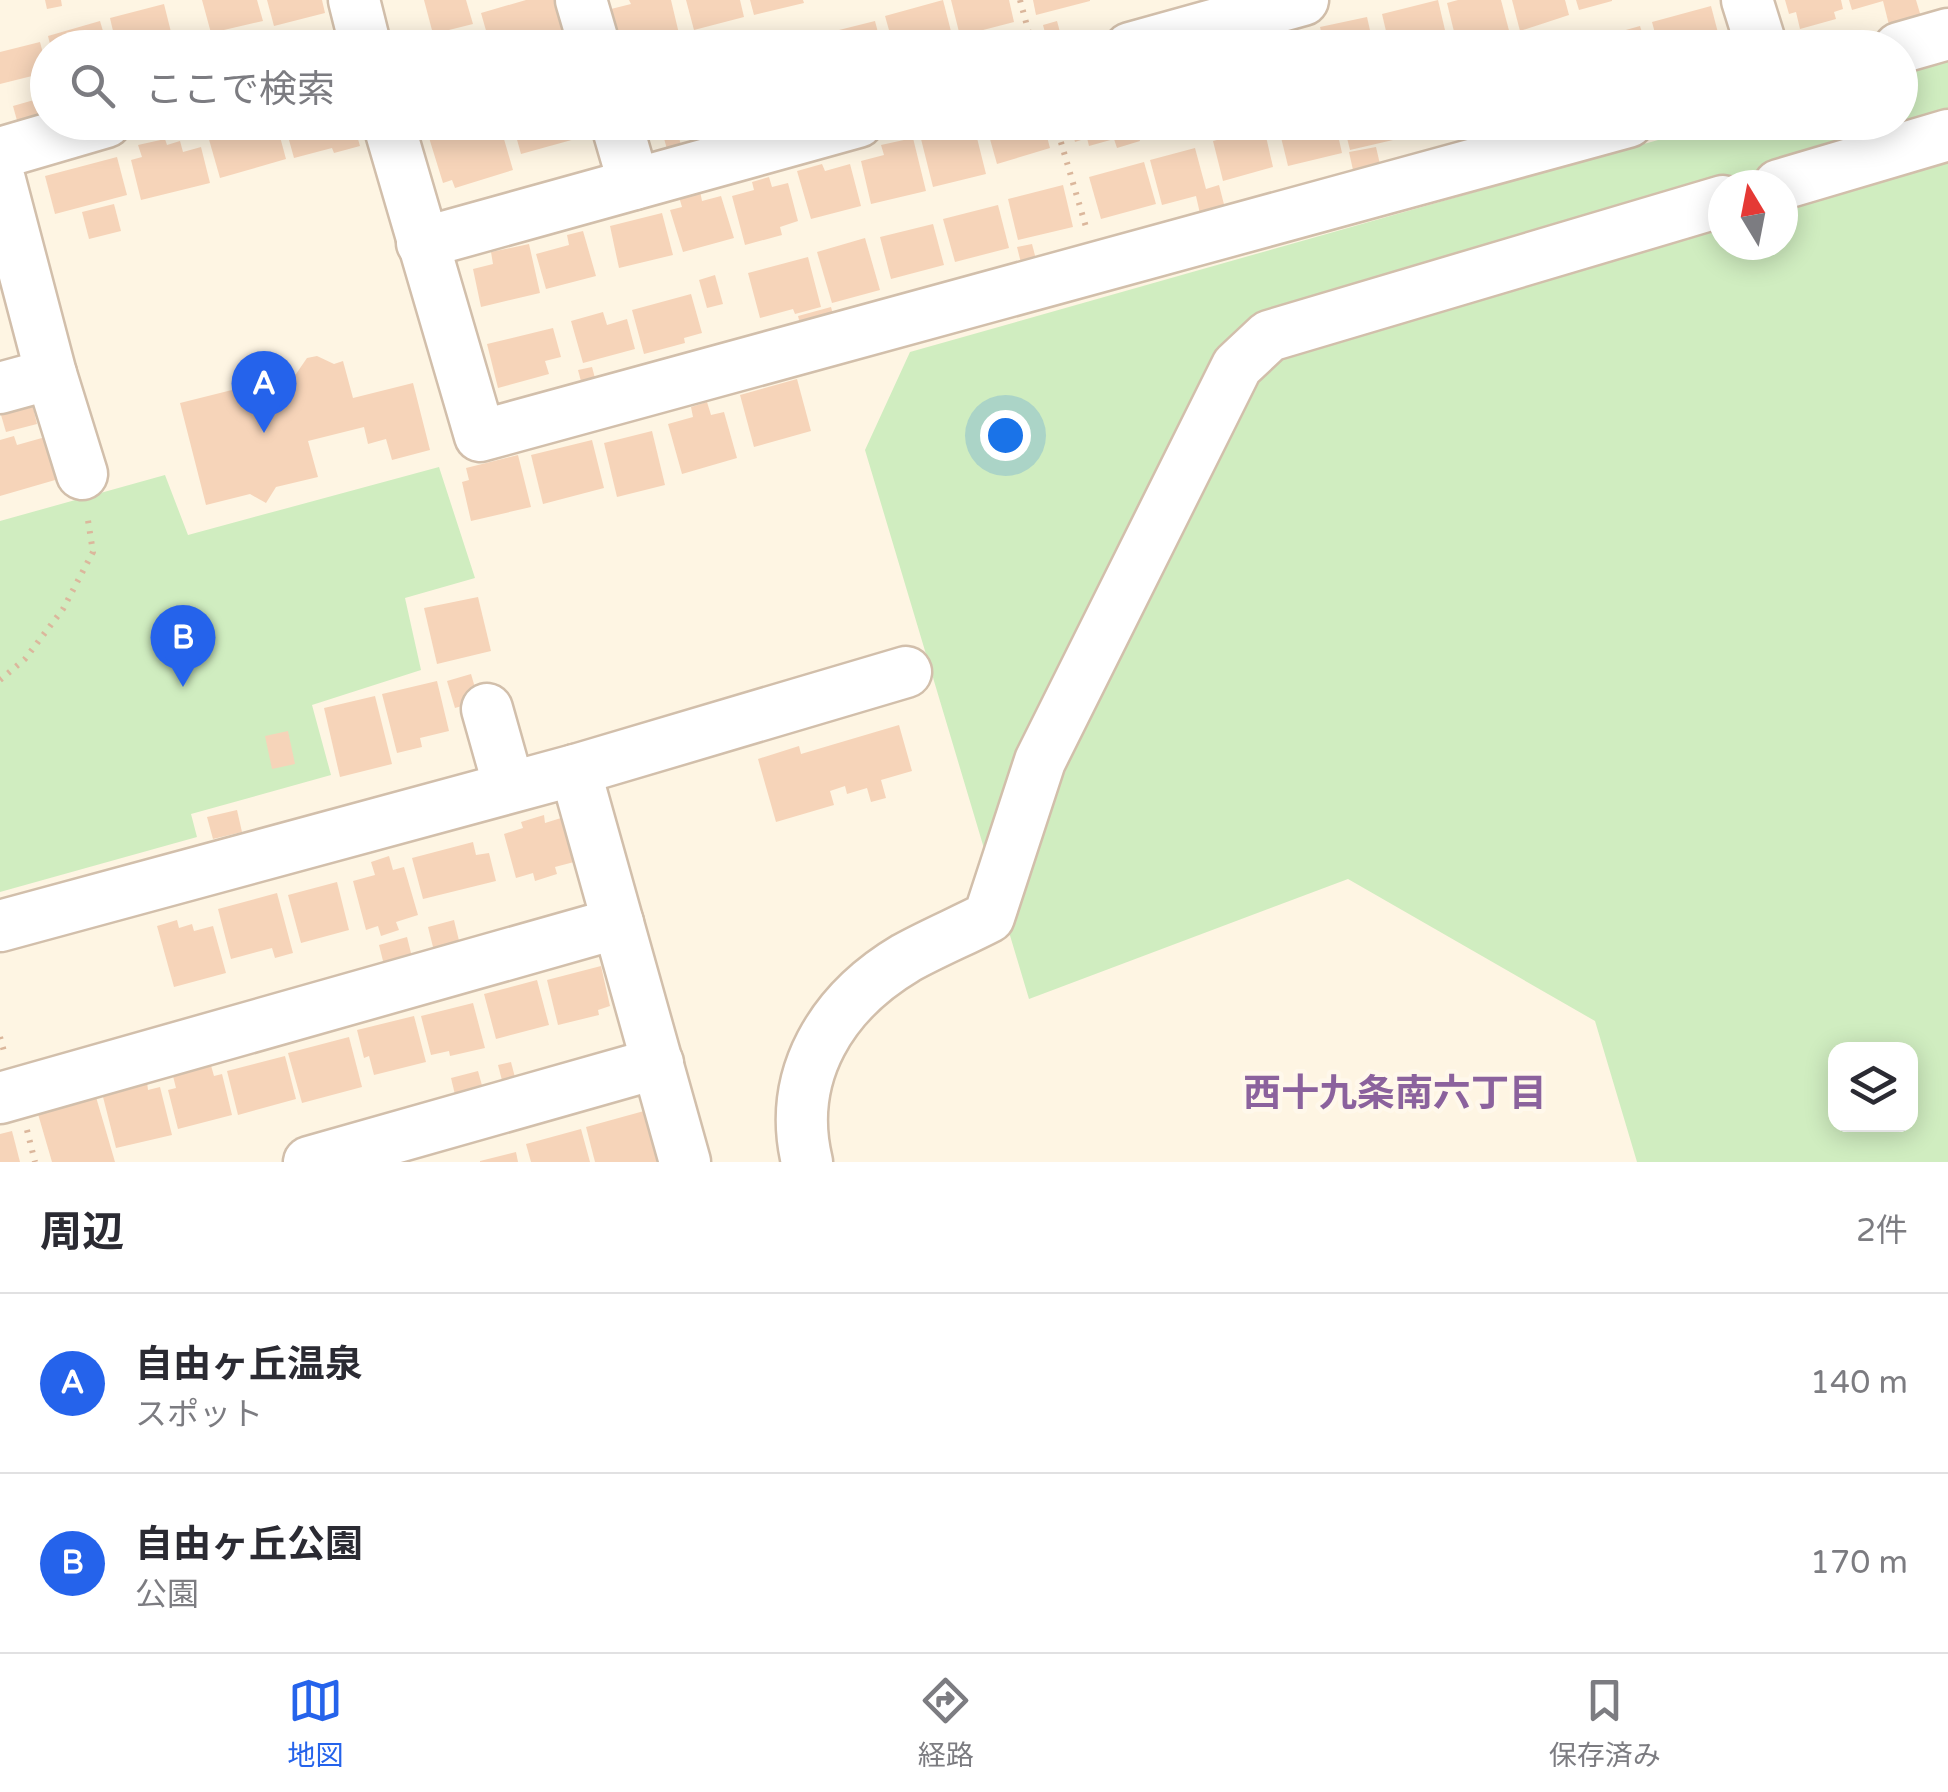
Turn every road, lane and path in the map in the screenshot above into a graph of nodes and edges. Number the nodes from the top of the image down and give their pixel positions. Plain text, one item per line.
1 (354, 0) edge
2 (581, 0) edge
3 (1020, 0) edge
4 (1303, 0) edge
5 (1747, 0) edge
6 (362, 30) edge
7 (589, 30) edge
8 (1028, 30) edge
9 (1195, 30) edge
10 (1756, 30) edge
11 (1948, 34) edge
12 (1918, 43) edge
13 (1948, 135) edge
14 (44, 140) edge
15 (393, 140) edge
16 (621, 140) edge
17 (793, 140) edge
18 (1060, 140) edge
19 (1563, 140) edge
20 (0, 153) edge
21 (1798, 179) edge
22 (0, 180) edge
23 (634, 184) junction
24 (1708, 206) edge
25 (422, 243) junction
26 (1098, 268) junction
27 (51, 374) junction
28 (0, 388) edge
29 (82, 474) joint
30 (906, 672) dead end
31 (0, 680) edge
32 (487, 709) dead end
33 (575, 770) junction
34 (509, 788) junction
35 (618, 924) junction
36 (0, 926) edge
37 (658, 1063) junction
38 (0, 1098) edge
39 (309, 1162) edge
40 (686, 1162) edge
41 (807, 1162) edge

1 - 6 street
2 - 7 street
3 - 8 path
4 - 9 street
5 - 10 street
11 - 12 street
13 - 21 street
14 - 20 street
15 - 25 street
16 - 23 street
17 - 23 street
18 - 26 path
19 - 26 street
22 - 27 street
23 - 25 street
24 - 41 street
25 - 26 street
27 - 28 street
27 - 29 street
29 - 31 path
30 - 33 street
32 - 34 street
33 - 34 street
33 - 35 street
34 - 36 street
35 - 37 street
35 - 38 street
37 - 39 street
37 - 40 street

